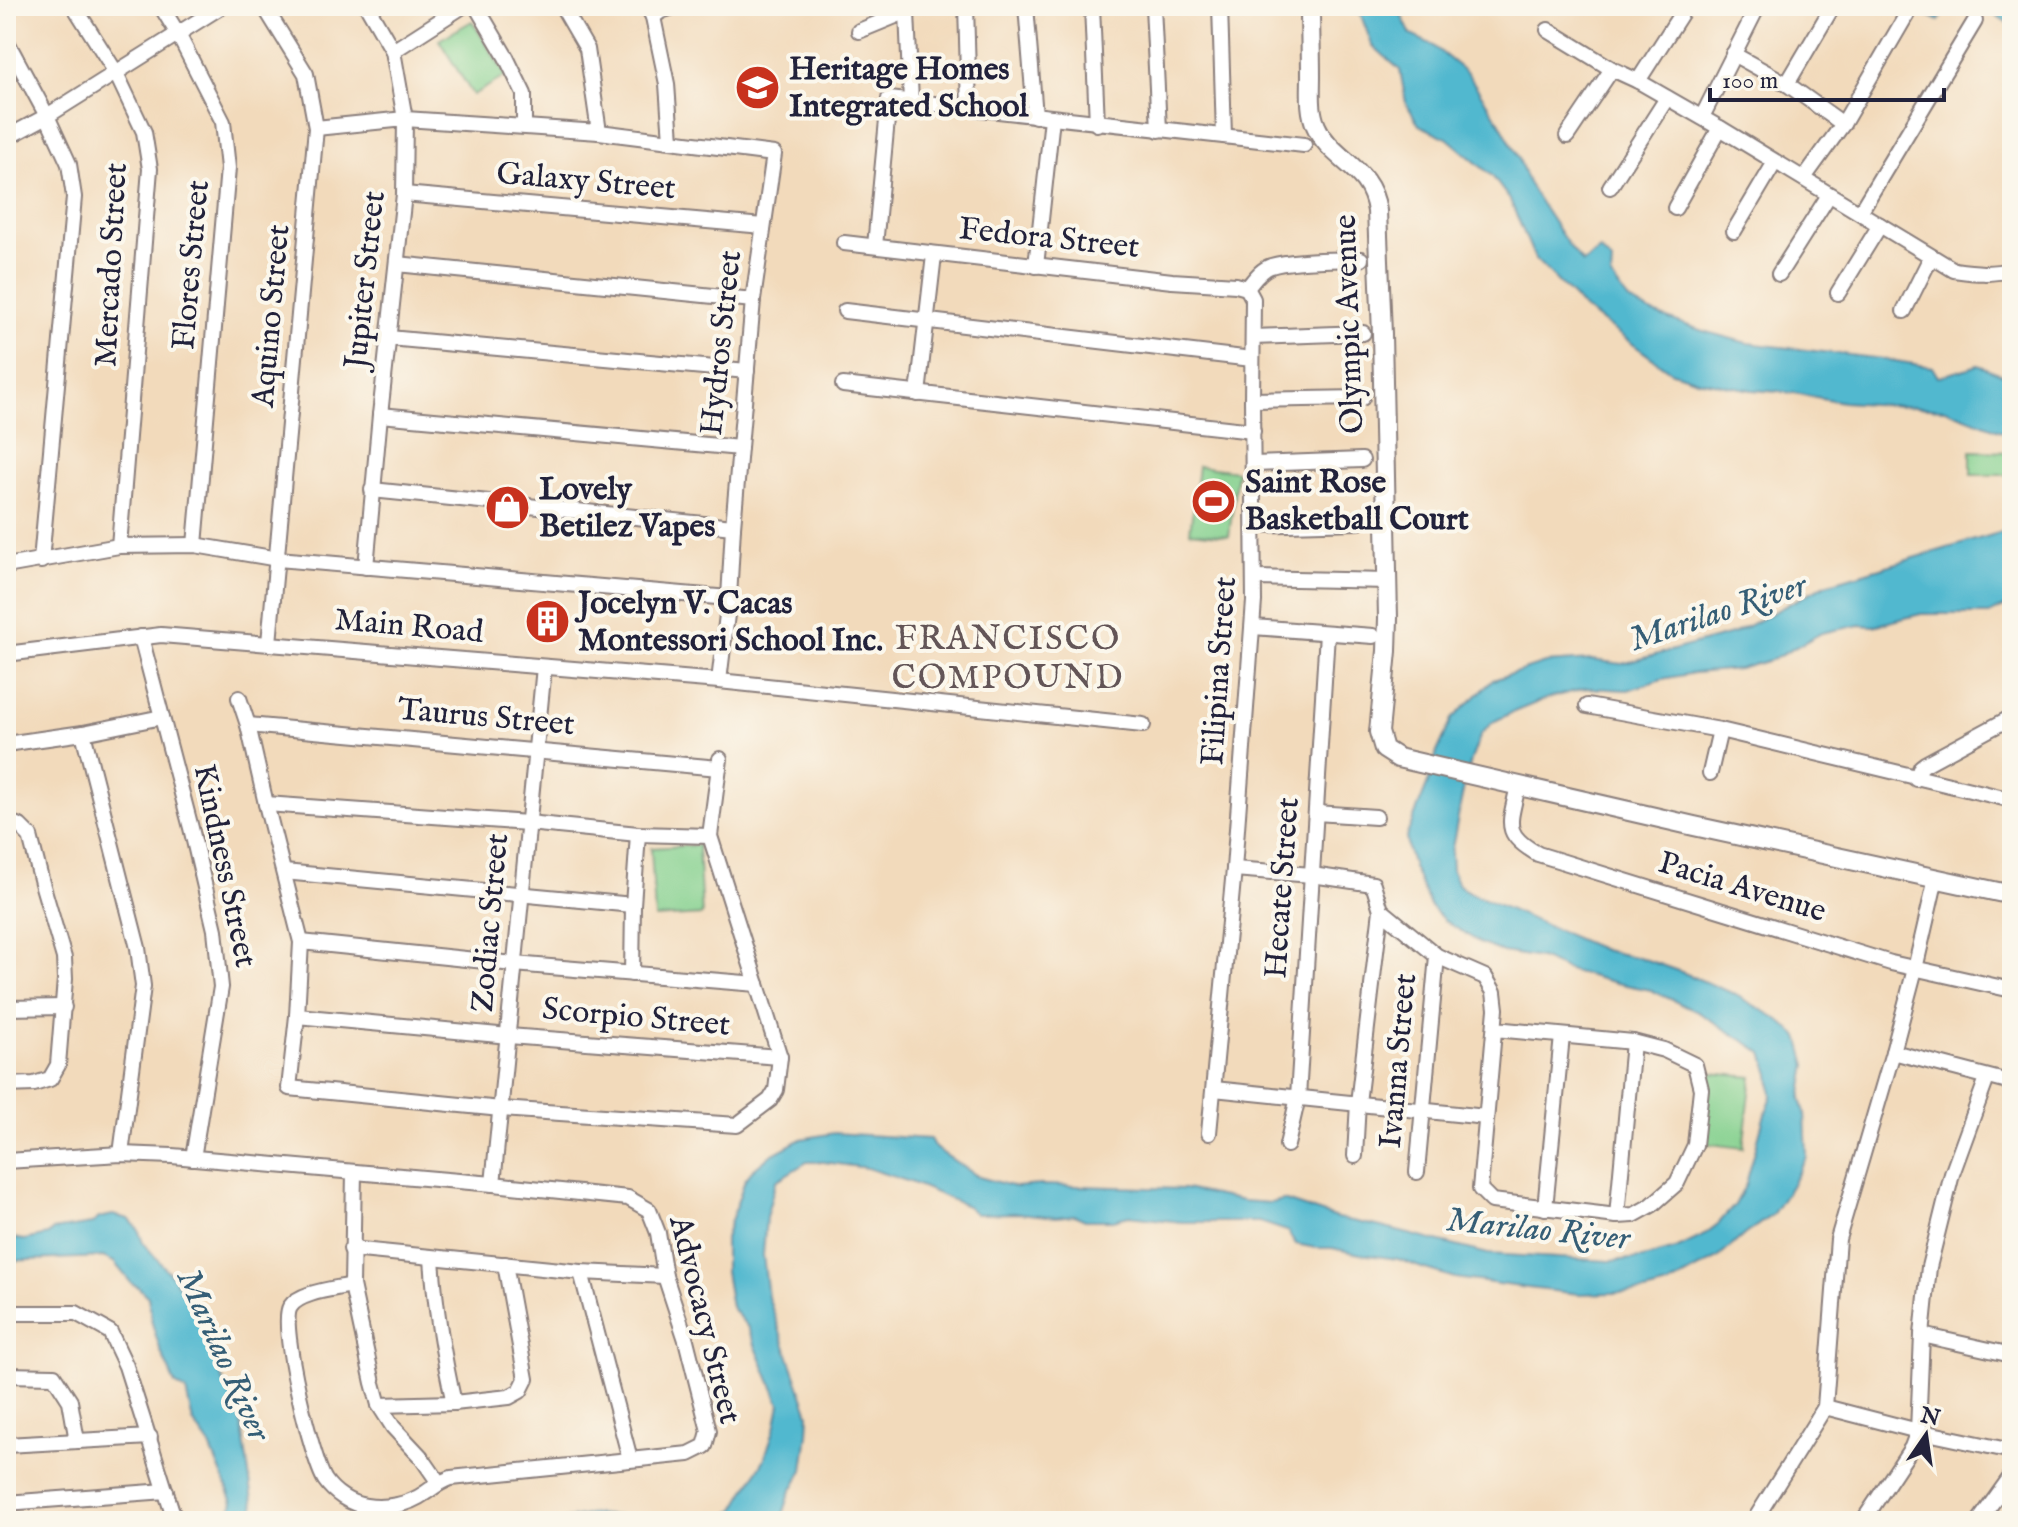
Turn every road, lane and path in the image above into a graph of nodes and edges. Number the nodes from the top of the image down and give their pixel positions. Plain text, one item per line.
1 (74, 6) edge
2 (161, 6) edge
3 (222, 6) edge
4 (264, 6) edge
5 (367, 6) edge
6 (463, 6) edge
7 (476, 6) edge
8 (562, 6) edge
9 (676, 6) edge
10 (966, 6) edge
11 (1026, 6) edge
12 (1092, 6) edge
13 (1153, 6) edge
14 (1220, 6) edge
15 (1310, 6) edge
16 (1686, 6) edge
17 (1758, 6) edge
18 (1833, 6) edge
19 (914, 9) edge
20 (650, 11) edge
21 (1907, 14) dead end
22 (1975, 21) dead end
23 (1548, 30) dead end
24 (859, 31) dead end
25 (178, 34) junction
26 (6, 40) edge
27 (393, 51) junction
28 (1733, 54) junction
29 (1612, 69) junction
30 (115, 71) junction
31 (1638, 81) junction
32 (1787, 84) junction
33 (1667, 98) junction
34 (911, 102) junction
35 (969, 108) junction
36 (47, 116) junction
37 (1035, 116) junction
38 (1702, 117) junction
39 (1052, 118) junction
40 (405, 119) junction
41 (1097, 124) junction
42 (1843, 124) junction
43 (524, 126) junction
44 (316, 128) junction
45 (1720, 128) junction
46 (1159, 130) junction
47 (599, 132) junction
48 (1224, 136) junction
49 (1567, 136) dead end
50 (6, 138) edge
51 (671, 140) junction
52 (1304, 145) dead end
53 (1775, 162) junction
54 (1804, 178) junction
55 (1610, 187) dead end
56 (404, 194) junction
57 (1829, 195) junction
58 (1675, 208) dead end
59 (1860, 212) junction
60 (1880, 225) junction
61 (763, 226) junction
62 (1734, 231) dead end
63 (844, 243) dead end
64 (875, 246) junction
65 (934, 255) junction
66 (1931, 257) junction
67 (1361, 259) dead end
68 (397, 264) junction
69 (1036, 266) junction
70 (2012, 269) edge
71 (1779, 274) dead end
72 (1247, 288) junction
73 (1838, 293) dead end
74 (753, 300) junction
75 (845, 311) dead end
76 (1904, 311) dead end
77 (927, 319) junction
78 (1363, 333) dead end
79 (1253, 337) junction
80 (389, 338) junction
81 (1252, 359) junction
82 (747, 371) junction
83 (843, 385) dead end
84 (918, 394) junction
85 (1362, 398) dead end
86 (1252, 400) junction
87 (380, 415) junction
88 (1253, 431) junction
89 (740, 448) junction
90 (1362, 460) dead end
91 (1254, 464) junction
92 (372, 490) junction
93 (1359, 522) dead end
94 (1254, 525) junction
95 (733, 527) junction
96 (195, 545) junction
97 (119, 546) junction
98 (278, 559) junction
99 (41, 561) junction
100 (6, 566) edge
101 (366, 567) junction
102 (1255, 578) junction
103 (1388, 581) junction
104 (729, 598) junction
105 (1253, 627) junction
106 (1327, 633) junction
107 (1373, 636) dead end
108 (141, 637) junction
109 (269, 643) junction
110 (6, 654) edge
111 (544, 667) junction
112 (719, 681) junction
113 (239, 698) dead end
114 (1587, 706) dead end
115 (162, 717) junction
116 (2012, 717) edge
117 (248, 725) junction
118 (1143, 725) dead end
119 (1720, 730) junction
120 (83, 733) junction
121 (6, 744) edge
122 (535, 751) junction
123 (1710, 773) dead end
124 (1916, 779) junction
125 (1518, 785) junction
126 (2012, 800) edge
127 (266, 804) junction
128 (1316, 813) junction
129 (1376, 817) dead end
130 (6, 821) edge
131 (528, 823) junction
132 (638, 834) junction
133 (710, 836) junction
134 (1234, 869) junction
135 (284, 872) junction
136 (1312, 875) junction
137 (1936, 878) junction
138 (521, 895) junction
139 (2012, 895) edge
140 (633, 905) junction
141 (1381, 910) junction
142 (301, 942) junction
143 (1437, 956) junction
144 (514, 964) junction
145 (1915, 969) junction
146 (632, 974) junction
147 (757, 984) junction
148 (2012, 990) edge
149 (64, 1007) junction
150 (6, 1008) edge
151 (297, 1016) junction
152 (1495, 1029) junction
153 (509, 1036) junction
154 (1562, 1036) junction
155 (1633, 1042) junction
156 (1893, 1052) junction
157 (780, 1057) junction
158 (1987, 1078) junction
159 (2012, 1083) edge
160 (6, 1085) edge
161 (1214, 1089) junction
162 (1298, 1097) junction
163 (1358, 1103) junction
164 (501, 1109) junction
165 (1424, 1109) junction
166 (1486, 1117) junction
167 (1209, 1133) dead end
168 (1287, 1145) dead end
169 (121, 1154) junction
170 (1355, 1156) dead end
171 (193, 1158) junction
172 (6, 1161) edge
173 (354, 1172) junction
174 (1417, 1172) dead end
175 (493, 1184) junction
176 (1545, 1208) junction
177 (1617, 1216) junction
178 (351, 1249) junction
179 (432, 1258) junction
180 (505, 1264) junction
181 (581, 1272) junction
182 (665, 1276) junction
183 (352, 1285) junction
184 (6, 1313) edge
185 (1922, 1335) junction
186 (2012, 1355) edge
187 (6, 1375) edge
188 (454, 1403) junction
189 (379, 1405) junction
190 (1825, 1407) junction
191 (1918, 1431) junction
192 (150, 1437) junction
193 (77, 1441) junction
194 (6, 1445) edge
195 (2012, 1451) edge
196 (630, 1459) junction
197 (2012, 1475) edge
198 (439, 1483) junction
199 (166, 1491) junction
200 (6, 1503) edge
201 (175, 1521) edge
202 (1754, 1521) edge
203 (1863, 1521) edge
204 (1979, 1521) edge

1 - 30 street, Mercado Street
2 - 25 street, Flores Street
3 - 25 street
4 - 44 street, Aquino Street
5 - 27 street, Jupiter Street
6 - 27 street
7 - 43 street
8 - 47 street
9 - 20 street
10 - 35 street
11 - 37 street
12 - 41 street
13 - 46 street
14 - 48 street
15 - 103 street, Olympic Avenue
16 - 31 street
17 - 28 street
18 - 32 street
19 - 24 street
19 - 34 street
20 - 51 street
21 - 42 street
22 - 59 street
23 - 29 street
25 - 30 street
25 - 96 street, Flores Street
26 - 36 street
27 - 40 street, Jupiter Street
28 - 32 street
28 - 38 street
29 - 31 street
29 - 49 street
30 - 36 street
30 - 97 street, Mercado Street
31 - 33 street
32 - 42 street
33 - 38 street
33 - 55 street
34 - 35 street
34 - 64 street
35 - 37 street
36 - 50 street
36 - 99 street
37 - 39 street
38 - 45 street
39 - 41 street
39 - 69 street
40 - 43 street
40 - 44 street
40 - 56 street, Jupiter Street
41 - 46 street
42 - 54 street
43 - 47 street
44 - 98 street, Aquino Street
45 - 53 street
45 - 58 street
46 - 48 street
47 - 51 street
48 - 52 street
51 - 61 street, Hydros Street
53 - 54 street
53 - 62 street
54 - 57 street
56 - 61 street, Galaxy Street
56 - 68 street, Jupiter Street
57 - 59 street
57 - 71 street
59 - 60 street
60 - 66 street
60 - 73 street
61 - 74 street, Hydros Street
63 - 64 street, Fedora Street
64 - 65 street, Fedora Street
65 - 69 street, Fedora Street
65 - 77 street
66 - 70 street
66 - 76 street
67 - 72 street
68 - 74 street
68 - 80 street, Jupiter Street
69 - 72 street, Fedora Street
72 - 79 street, Filipina Street
74 - 82 street, Hydros Street
75 - 77 street
77 - 81 street
77 - 84 street
78 - 79 street
79 - 81 street, Filipina Street
80 - 82 street
80 - 87 street, Jupiter Street
81 - 86 street, Filipina Street
82 - 89 street, Hydros Street
83 - 84 street
84 - 88 street
85 - 86 street
86 - 88 street, Filipina Street
87 - 89 street
87 - 92 street, Jupiter Street
88 - 91 street, Filipina Street
89 - 95 street, Hydros Street
90 - 91 street
91 - 94 street, Filipina Street
92 - 95 street
92 - 101 street, Jupiter Street
93 - 94 street
94 - 102 street, Filipina Street
95 - 104 street, Hydros Street
96 - 97 street
96 - 98 street
97 - 99 street
98 - 101 street
98 - 109 street, Aquino Street
99 - 100 street
101 - 104 street
102 - 103 street
102 - 105 street, Filipina Street
103 - 125 street, Olympic Avenue
104 - 112 street, Hydros Street
105 - 106 street
105 - 134 street, Filipina Street
106 - 107 street
106 - 128 street, Hecate Street
108 - 109 street, Main Road
108 - 110 street, Main Road
108 - 115 street, Kindness Street
109 - 111 street, Main Road
111 - 112 street, Main Road
111 - 122 street, Zodiac Street
112 - 118 street, Main Road
113 - 117 street
114 - 119 street
115 - 120 street
115 - 171 street, Kindness Street
116 - 124 street
117 - 122 street, Taurus Street
117 - 127 street
119 - 123 street
119 - 124 street
120 - 121 street
120 - 169 street
122 - 131 street, Zodiac Street
122 - 133 street, Taurus Street
124 - 126 street
125 - 137 street, Olympic Avenue
125 - 145 street, Pacia Avenue
127 - 131 street
127 - 135 street
128 - 129 street
128 - 136 street, Hecate Street
130 - 149 street
131 - 132 street
131 - 138 street, Zodiac Street
132 - 133 street
132 - 140 street
133 - 147 street
134 - 136 street
134 - 161 street, Filipina Street
135 - 138 street
135 - 142 street
136 - 141 street
136 - 162 street, Hecate Street
137 - 139 street, Olympic Avenue
137 - 145 street
138 - 140 street
138 - 144 street, Zodiac Street
140 - 146 street
141 - 143 street
141 - 163 street
142 - 144 street
142 - 151 street
143 - 152 street
143 - 165 street, Ivanna Street
144 - 146 street
144 - 153 street, Zodiac Street
145 - 148 street, Pacia Avenue
145 - 156 street
146 - 147 street
147 - 157 street
149 - 150 street
149 - 160 street
151 - 153 street, Scorpio Street
151 - 164 street
152 - 154 street
152 - 166 street
153 - 157 street, Scorpio Street
153 - 164 street, Zodiac Street
154 - 155 street
154 - 176 street
155 - 177 street
155 - 177 street
156 - 158 street
156 - 190 street
157 - 164 street
158 - 159 street
158 - 185 street
161 - 162 street
161 - 167 street, Filipina Street
162 - 163 street
162 - 168 street, Hecate Street
163 - 165 street
163 - 170 street
164 - 175 street, Zodiac Street
165 - 166 street
165 - 174 street, Ivanna Street
166 - 176 street
169 - 171 street, Advocacy Street
169 - 172 street, Advocacy Street
171 - 173 street, Advocacy Street
173 - 175 street, Advocacy Street
173 - 178 street
175 - 182 street, Advocacy Street
176 - 177 street
178 - 179 street
178 - 183 street
179 - 180 street
179 - 188 street
180 - 181 street
180 - 188 street
181 - 182 street
181 - 196 street
182 - 196 street, Advocacy Street
183 - 189 street
183 - 198 street, Advocacy Street
184 - 192 street
185 - 186 street
185 - 191 street
187 - 193 street
188 - 189 street
189 - 198 street
190 - 191 street
190 - 202 street
191 - 195 street
191 - 203 street
192 - 193 street
192 - 199 street
193 - 194 street
196 - 198 street, Advocacy Street
197 - 204 street
199 - 200 street
199 - 201 street

